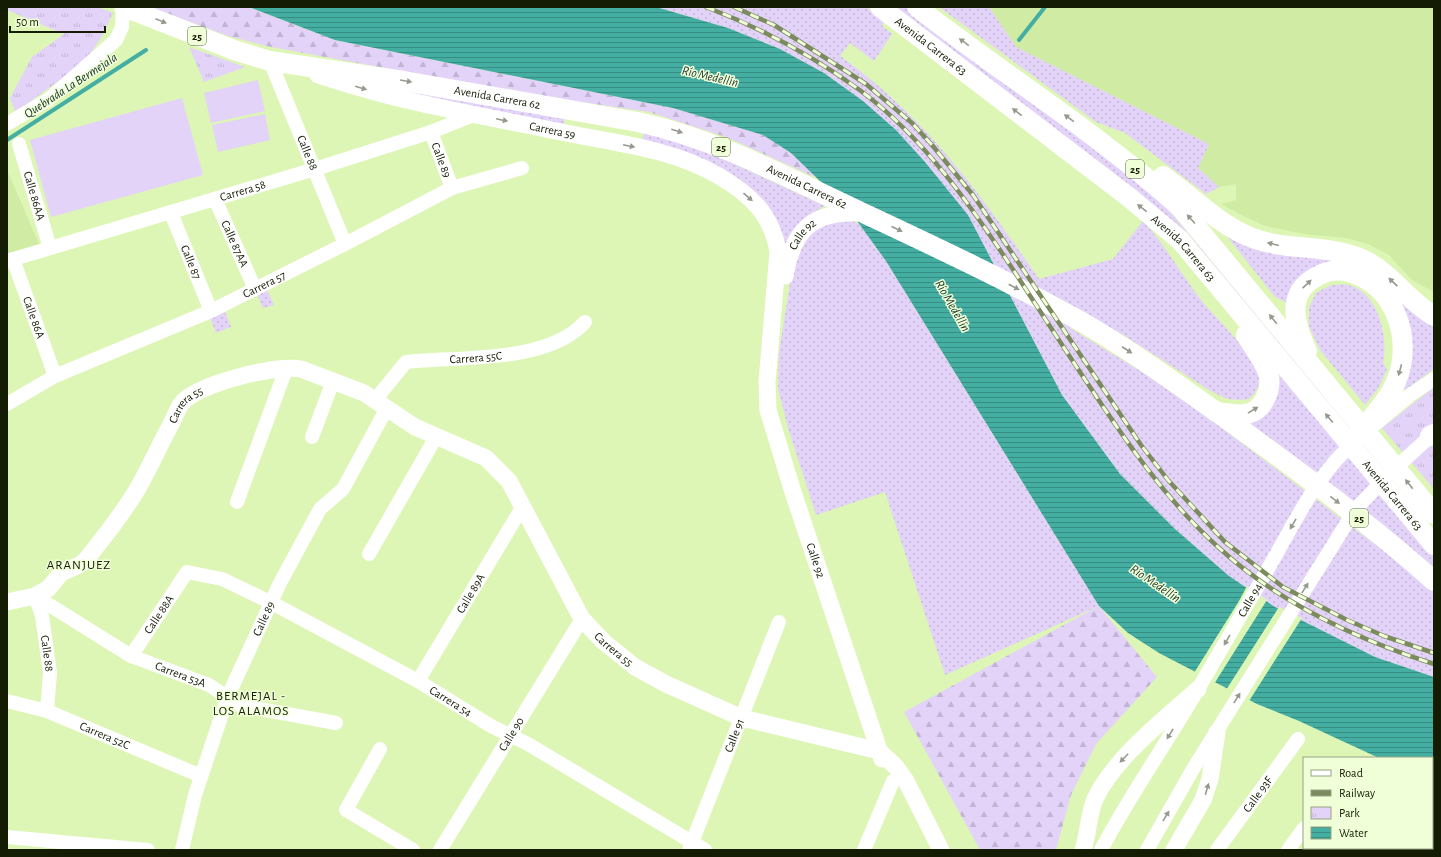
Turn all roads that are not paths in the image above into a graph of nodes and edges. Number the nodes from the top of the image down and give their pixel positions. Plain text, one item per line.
1 (124, 7) edge
2 (880, 7) edge
3 (917, 7) edge
4 (270, 61) junction
5 (476, 114) junction
6 (7, 124) edge
7 (1087, 131) junction
8 (431, 132) junction
9 (19, 144) dead end
10 (522, 168) dead end
11 (315, 169) junction
12 (452, 188) junction
13 (215, 199) junction
14 (171, 213) junction
15 (862, 213) junction
16 (346, 244) junction
17 (50, 248) junction
18 (1192, 253) junction
19 (10, 260) edge
20 (781, 272) junction
21 (255, 289) junction
22 (210, 311) junction
23 (1428, 313) edge
24 (585, 322) dead end
25 (286, 369) junction
26 (1316, 371) junction
27 (55, 376) junction
28 (1434, 379) edge
29 (333, 381) junction
30 (7, 404) edge
31 (381, 404) junction
32 (1216, 412) junction
33 (1433, 435) edge
34 (312, 437) dead end
35 (436, 437) junction
36 (1348, 447) junction
37 (237, 502) dead end
38 (523, 506) junction
39 (1431, 509) edge
40 (1434, 545) edge
41 (369, 554) dead end
42 (187, 572) joint
43 (1434, 581) edge
44 (35, 596) junction
45 (7, 602) edge
46 (272, 603) junction
47 (582, 619) junction
48 (779, 622) dead end
49 (131, 656) junction
50 (418, 681) junction
51 (1198, 690) junction
52 (228, 696) junction
53 (7, 701) edge
54 (47, 711) junction
55 (742, 718) junction
56 (336, 723) dead end
57 (1217, 732) junction
58 (512, 736) junction
59 (1298, 739) dead end
60 (380, 748) dead end
61 (879, 751) junction
62 (201, 776) junction
63 (893, 781) junction
64 (1303, 829) edge
65 (7, 837) edge
66 (1180, 845) edge
67 (52, 846) edge
68 (690, 846) edge
69 (148, 850) edge
70 (182, 850) edge
71 (413, 850) edge
72 (440, 850) edge
73 (705, 850) edge
74 (864, 850) edge
75 (928, 850) edge
76 (941, 850) edge
77 (1083, 850) edge
78 (1101, 850) edge
79 (1147, 850) edge
80 (1217, 850) edge
81 (1288, 850) edge

1 -> 4 highway, Avenida Carrera 62 / 25
1 - 6 street
18 -> 2 highway, Avenida Carrera 63 / 25
7 -> 3 highway, Avenida Carrera 63 / 25
4 -> 5 main road, Carrera 59
4 - 11 street, Calle 88
4 -> 15 highway, Avenida Carrera 62 / 25
5 - 8 street, Carrera 58
5 -> 20 main road, Carrera 59
23 -> 7 highway
26 -> 7 highway, Avenida Carrera 63 / 25
8 - 11 street, Carrera 58
8 - 12 street, Calle 89
9 - 17 street, Calle 86AA
10 - 12 street, Carrera 57
11 - 13 street, Carrera 58
11 - 16 street, Calle 88
12 - 16 street, Carrera 57
13 - 14 street, Carrera 58
13 - 21 street, Calle 87AA
14 - 17 street, Carrera 58
14 - 22 street, Calle 87
15 - 20 main road, Calle 92
15 -> 32 highway, 25
16 - 21 street, Carrera 57
17 - 19 street, Carrera 58
32 -> 18 highway
40 -> 18 highway, Avenida Carrera 63 / 25
19 - 27 street, Calle 86A
20 - 61 main road, Calle 92
21 - 22 street, Carrera 57
22 - 27 street, Carrera 57
24 - 31 street, Carrera 55C
25 - 29 main road, Carrera 55
25 - 37 street
25 - 44 main road, Carrera 55
26 -> 36 highway
39 -> 26 highway, Avenida Carrera 63 / 25
27 - 30 street, Carrera 57
28 - 36 street, Calle 94
29 - 31 main road, Carrera 55
29 - 34 street
31 - 35 main road, Carrera 55
31 - 46 street, Calle 89
32 -> 43 highway, 25
57 -> 33 street
35 - 38 main road, Carrera 55
35 - 41 street
36 -> 51 street, Calle 94
38 - 47 main road, Carrera 55
38 - 50 street, Calle 89A
42 - 46 street, Carrera 54
42 - 49 street, Calle 88A
44 - 45 main road, Carrera 55
44 - 49 street, Carrera 53A
44 - 54 street, Calle 88
46 - 50 street, Carrera 54
46 - 52 street, Calle 89
47 - 55 main road, Carrera 55
47 - 58 street, Calle 90
48 - 55 street, Calle 91
49 - 52 street, Carrera 53A
50 - 58 street, Carrera 54
51 -> 77 main road
51 -> 78 street, Calle 94
52 - 56 street, Carrera 53A
52 - 62 street, Calle 89
53 - 54 street, Carrera 52C
54 - 62 street, Carrera 52C
55 - 61 main road, Carrera 55
55 - 68 street, Calle 91
66 -> 57 main road
79 -> 57 street
58 - 68 street, Carrera 54
58 - 72 street, Calle 90
59 - 80 street, Calle 93F
60 - 71 street
61 - 63 main road, Calle 92
61 - 76 main road, Calle 92
62 - 70 street, Calle 89
63 - 74 street
63 - 75 main road, Calle 92
64 - 81 street
65 - 67 street
67 - 69 street
68 - 73 street, Carrera 54

